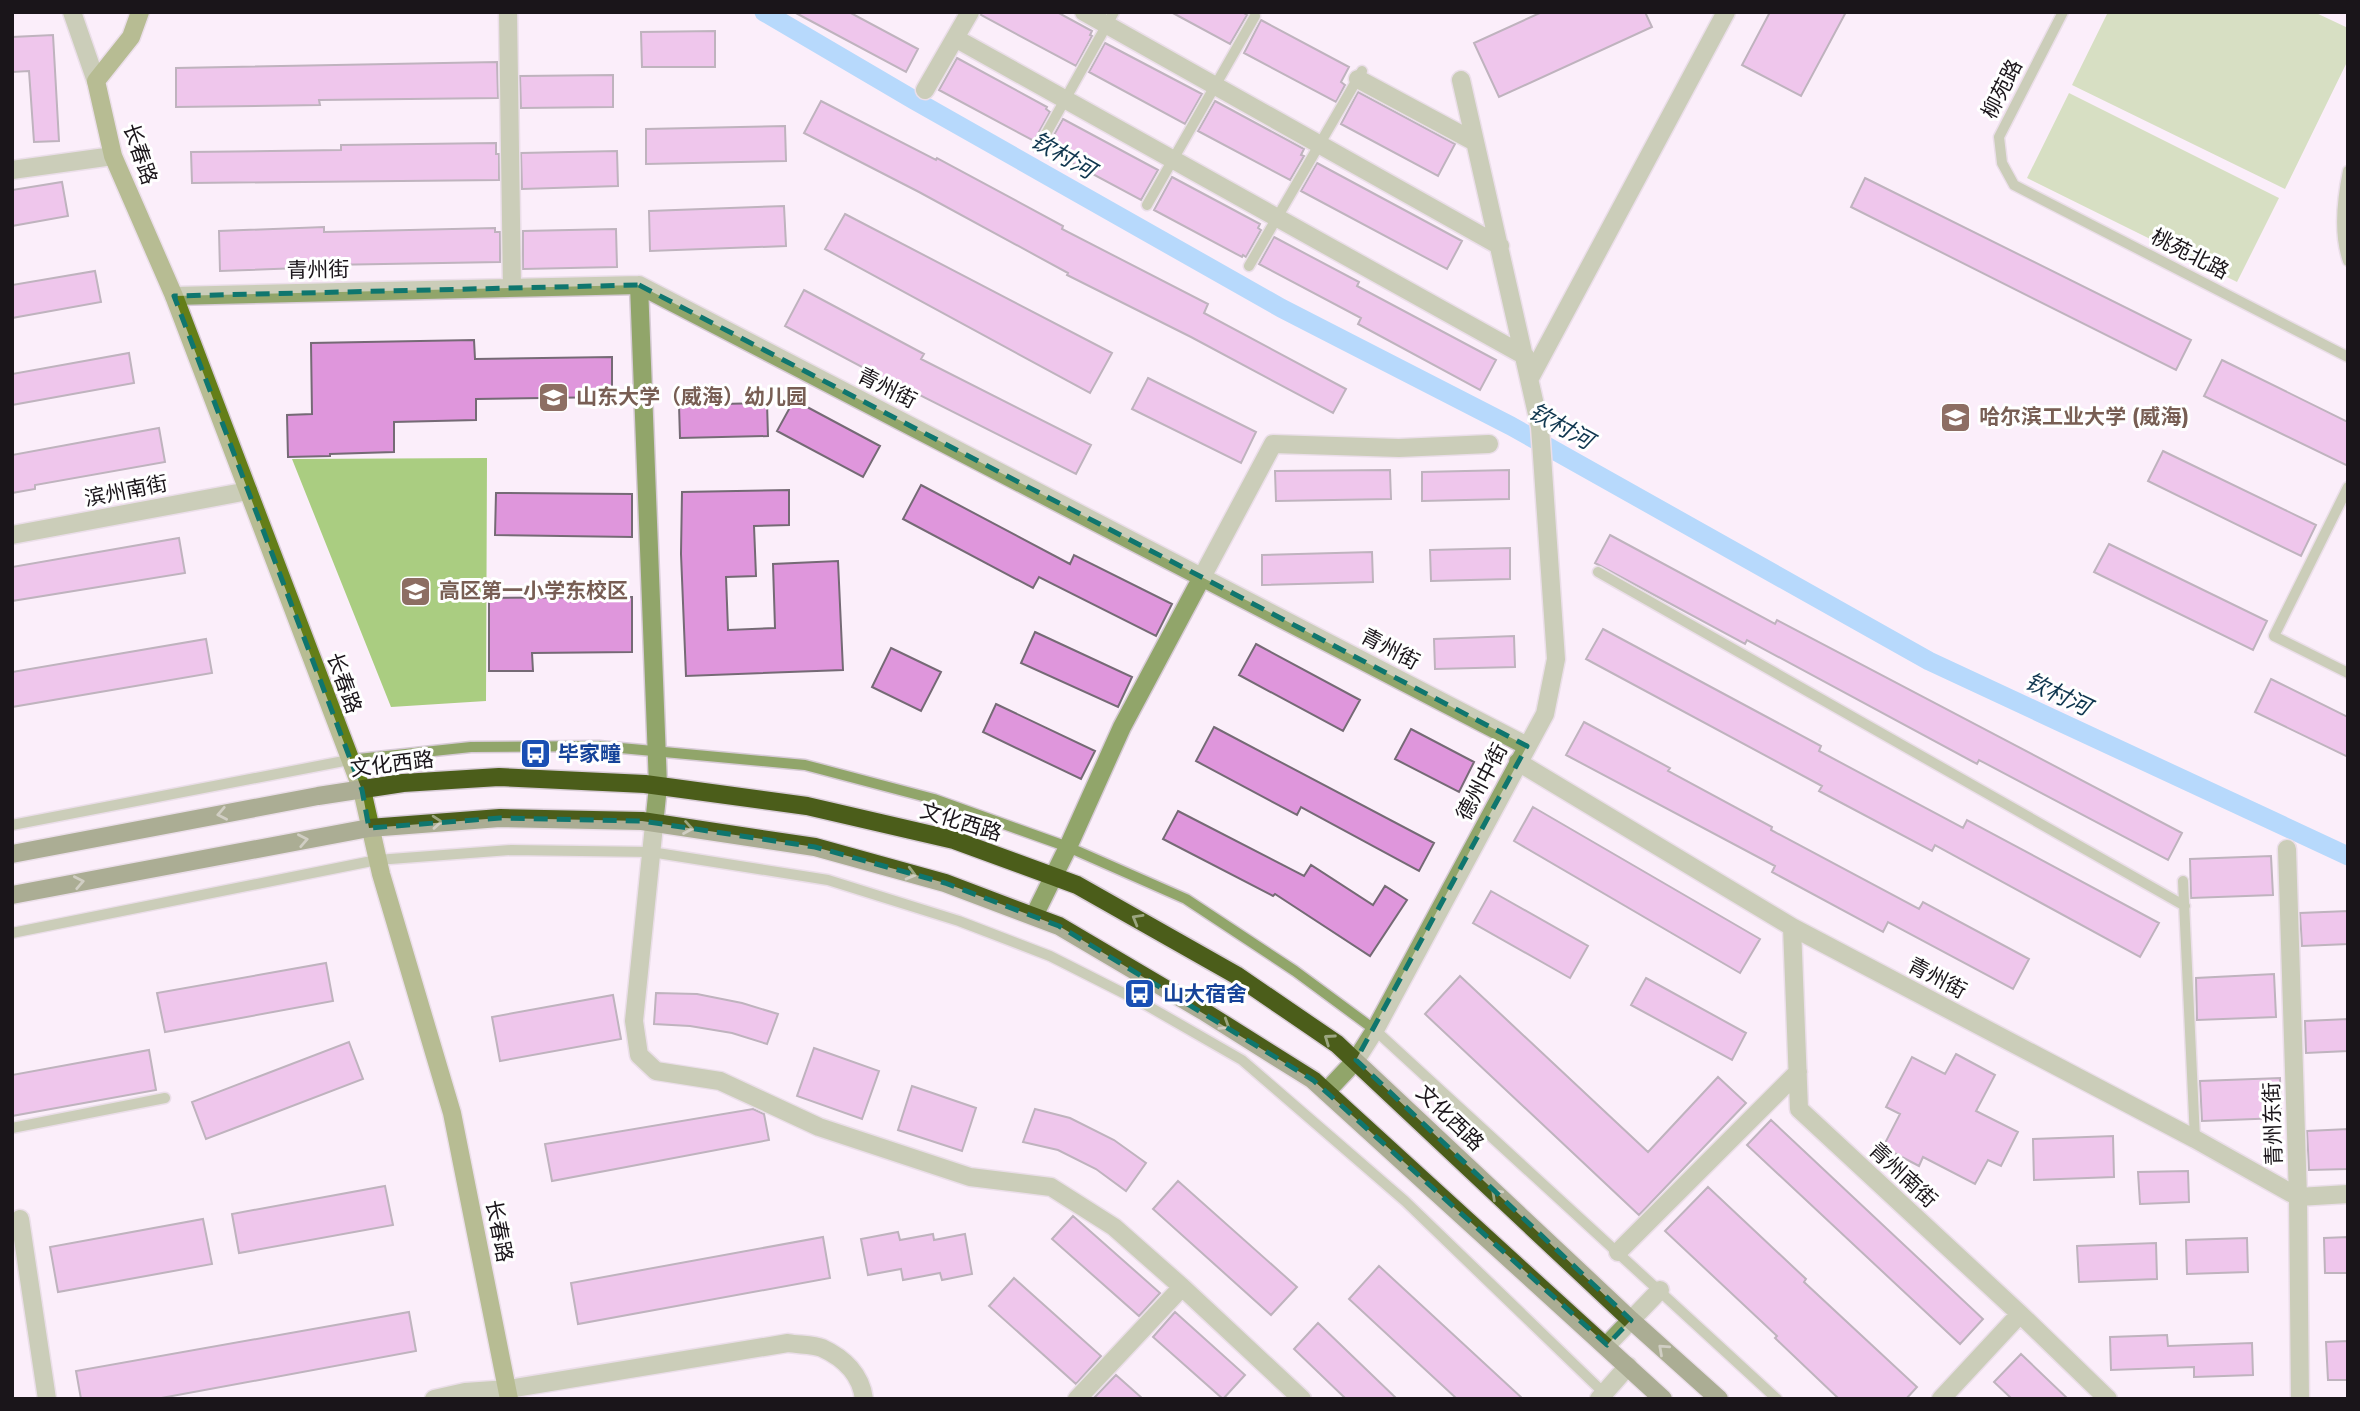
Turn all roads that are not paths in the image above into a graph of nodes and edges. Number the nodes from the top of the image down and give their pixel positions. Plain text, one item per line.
1 (72, 12) edge
2 (140, 12) edge
3 (509, 12) edge
4 (970, 12) edge
5 (1084, 12) edge
6 (1726, 12) edge
7 (2063, 12) edge
8 (1255, 16) dead end
9 (1111, 19) edge
10 (955, 38) junction
11 (1360, 75) joint
12 (1461, 80) dead end
13 (96, 81) junction
14 (1215, 86) junction
15 (925, 90) dead end
16 (1065, 100) junction
17 (1475, 142) junction
18 (1320, 145) junction
19 (1038, 148) dead end
20 (113, 156) junction
21 (1173, 160) junction
22 (12, 170) edge
23 (2348, 171) edge
24 (2014, 186) joint
25 (1147, 205) dead end
26 (1277, 218) junction
27 (1500, 246) junction
28 (2348, 261) edge
29 (1249, 266) dead end
30 (639, 285) junction
31 (512, 288) junction
32 (174, 296) junction
33 (1525, 356) junction
34 (2348, 357) edge
35 (1530, 377) junction
36 (1489, 444) dead end
37 (2348, 487) edge
38 (248, 491) junction
39 (12, 535) edge
40 (1598, 572) dead end
41 (1202, 576) junction
42 (2348, 673) edge
43 (1527, 746) junction
44 (655, 750) junction
45 (349, 760) junction
46 (1518, 762) junction
47 (658, 786) junction
48 (362, 790) junction
49 (655, 823) junction
50 (12, 825) edge
51 (369, 828) junction
52 (1068, 847) junction
53 (2287, 849) dead end
54 (651, 852) junction
55 (12, 854) edge
56 (377, 860) junction
57 (1052, 876) junction
58 (2183, 881) dead end
59 (12, 895) edge
60 (2185, 906) junction
61 (1034, 916) junction
62 (1792, 927) junction
63 (12, 933) edge
64 (1376, 1030) junction
65 (1356, 1060) junction
66 (1798, 1072) junction
67 (1326, 1092) junction
68 (165, 1098) dead end
69 (12, 1128) edge
70 (2195, 1139) junction
71 (2348, 1194) edge
72 (2298, 1197) junction
73 (20, 1219) dead end
74 (1618, 1252) junction
75 (1182, 1287) junction
76 (1660, 1290) junction
77 (2020, 1314) junction
78 (1631, 1320) junction
79 (1606, 1345) junction
80 (1628, 1366) junction
81 (509, 1394) edge
82 (1605, 1397) edge
83 (1714, 1397) edge
84 (47, 1399) edge
85 (434, 1399) edge
86 (864, 1399) edge
87 (1077, 1399) edge
88 (1301, 1399) edge
89 (1663, 1399) edge
90 (1777, 1399) edge
91 (1941, 1399) edge
92 (2108, 1399) edge
93 (2300, 1399) edge

1 - 13 street
2 - 13 street
3 - 31 street
4 - 10 street
5 - 9 street
6 - 35 street
7 - 24 lane, 柳苑路
8 - 14 lane
9 - 14 street
9 - 16 lane
10 - 15 street
10 - 16 street
11 - 17 street
11 - 18 lane
12 - 17 street, 德州中街
13 - 20 street, 长春路
14 - 18 street
14 - 21 lane
16 - 19 lane
16 - 21 street
17 - 27 street, 德州中街
18 - 26 lane
18 - 27 street
20 - 22 street
20 - 32 street, 长春路
21 - 25 lane
21 - 26 street
23 - 28 lane
24 - 34 lane, 桃苑北路
26 - 29 lane
26 - 33 street
27 - 33 street, 德州中街
30 - 31 street, 青州街
30 - 41 street, 青州街
30 - 44 street
31 - 32 street, 青州街
32 - 38 street, 长春路
33 - 35 street, 德州中街
35 - 43 street, 德州中街
36 - 41 street
37 - 42 lane
38 - 39 street, 滨州南街
38 - 45 street, 长春路
40 - 60 lane
41 - 43 street, 青州街
41 - 52 street
43 - 46 street, 德州中街
44 - 45 lane
44 - 47 street
44 - 52 lane
45 - 48 street, 长春路
45 - 50 lane
46 - 62 street, 青州街
46 - 64 street, 德州中街
47 - 48 main road, 文化西路
47 - 49 street
47 - 57 main road, 文化西路
48 - 51 street, 长春路
48 -> 55 main road, 文化西路
51 -> 49 main road
49 - 54 street
49 -> 61 main road
51 - 56 street, 长春路
59 -> 51 main road
52 - 57 street
52 - 64 lane
53 - 72 street, 青州东街
54 - 56 lane
54 - 75 street
54 - 82 lane
56 - 63 lane
56 - 81 street, 长春路
57 - 61 street
65 -> 57 main road, 文化西路
58 - 60 lane
60 - 70 lane
61 -> 67 main road
62 - 66 street, 青州南街
62 - 70 street, 青州街
64 - 65 street, 德州中街
64 - 74 lane
65 - 67 street, 德州中街
78 -> 65 main road, 文化西路
66 - 74 street
66 - 77 street, 青州南街
67 - 79 main road
68 - 69 lane
70 - 72 street, 青州街
71 - 72 street
72 - 93 street, 青州东街
73 - 84 street
74 - 76 lane
75 - 87 street
75 - 88 street
76 - 78 street
76 - 90 lane
77 - 91 street
77 - 92 street, 青州南街
78 - 79 street
83 -> 78 main road, 文化西路
79 - 80 main road
80 - 82 street
80 - 89 main road
81 - 85 street
81 - 86 street

